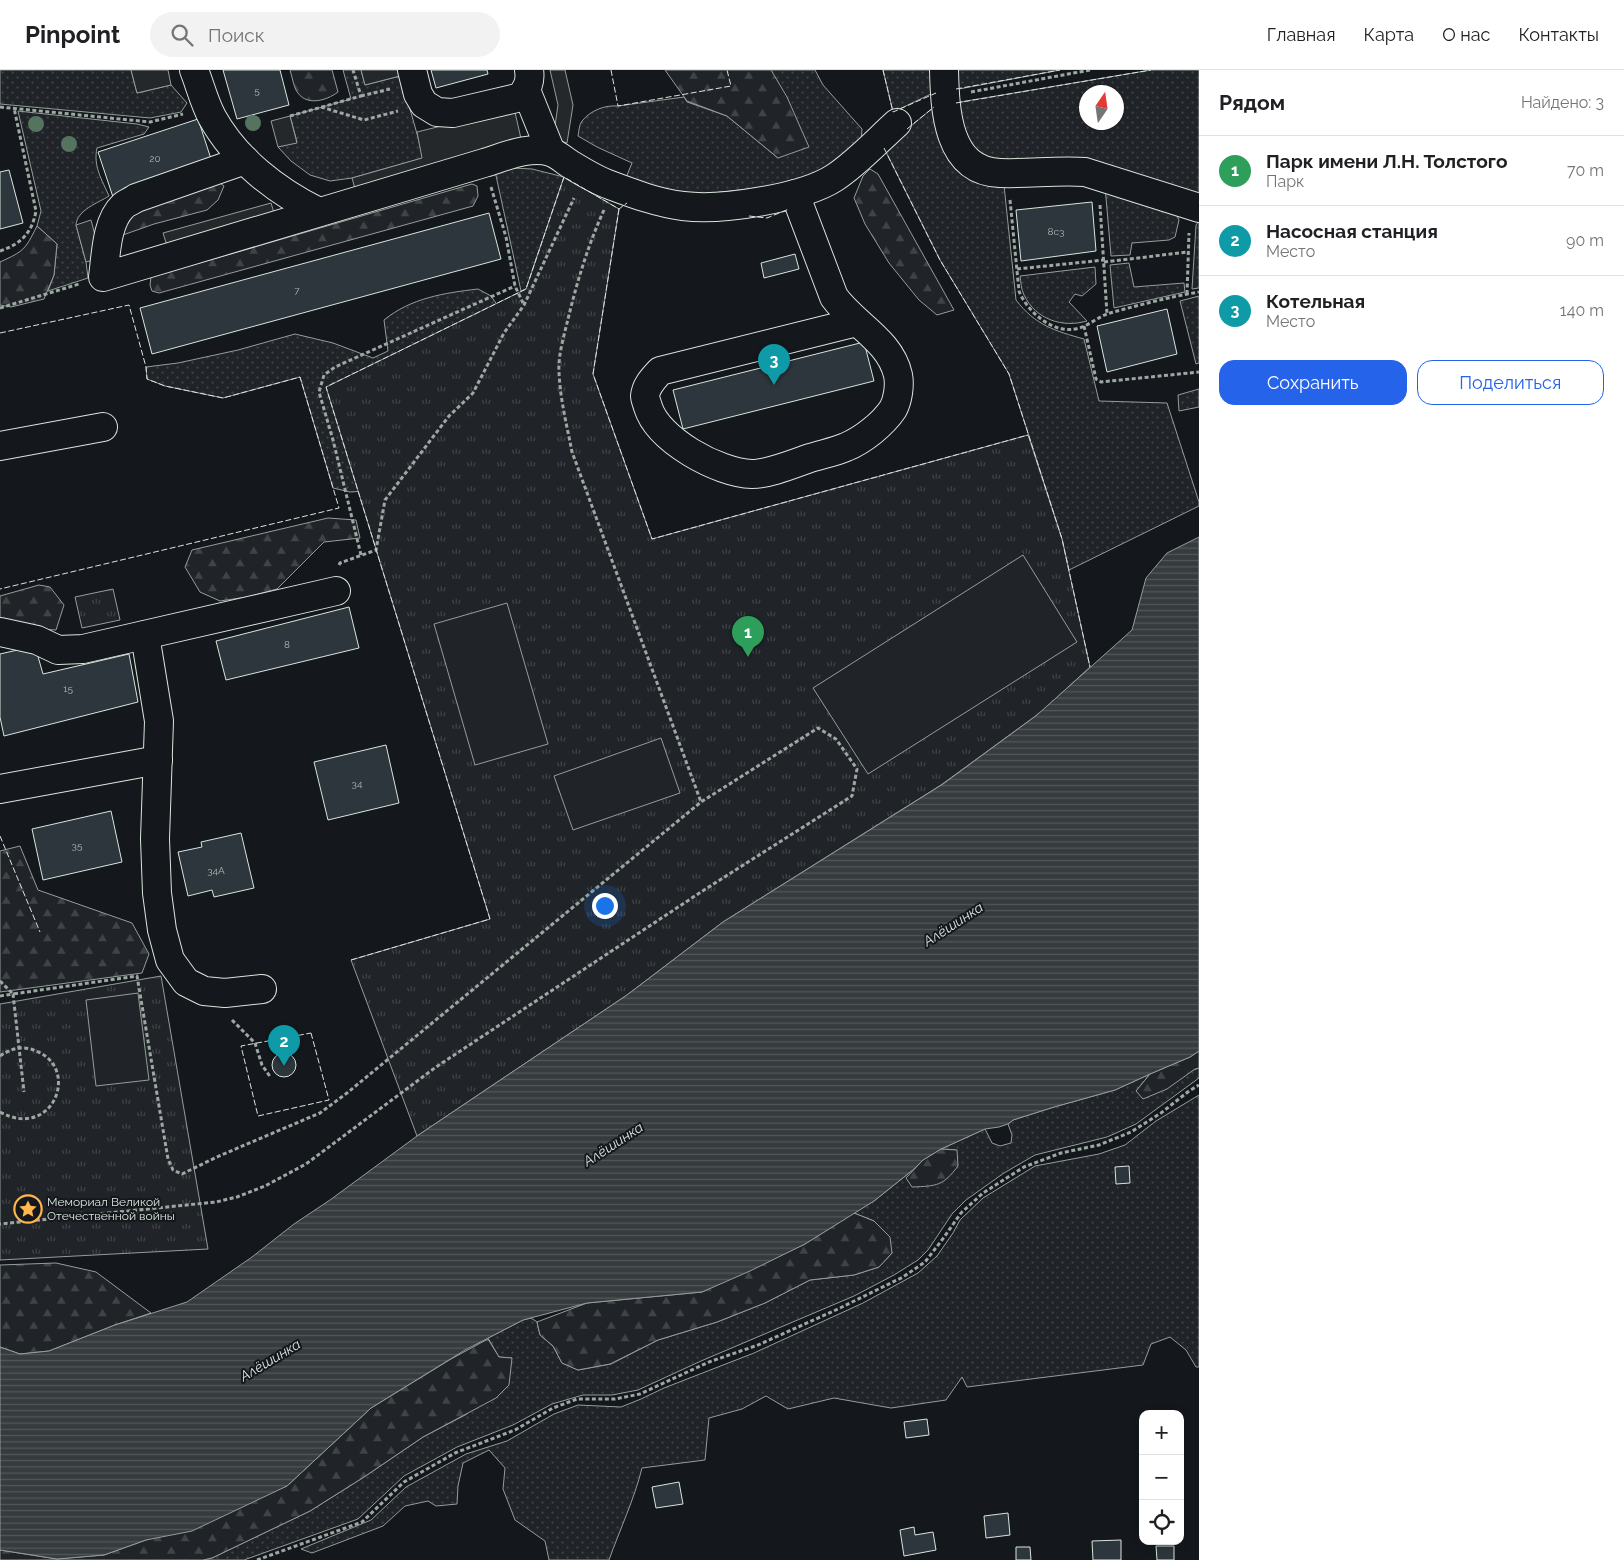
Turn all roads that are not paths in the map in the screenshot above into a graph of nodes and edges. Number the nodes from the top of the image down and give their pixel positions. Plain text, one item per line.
1 (194, 70) edge
2 (412, 70) edge
3 (944, 70) edge
4 (527, 80) edge
5 (898, 123) dead end
6 (551, 152) junction
7 (245, 160) junction
8 (795, 194) junction
9 (1194, 206) edge
10 (319, 212) junction
11 (857, 322) junction
12 (104, 427) dead end
13 (0, 446) edge
14 (336, 591) road end
15 (0, 632) edge
16 (145, 635) junction
17 (158, 760) junction
18 (0, 789) edge
19 (262, 989) dead end

1 - 7 street
2 - 4 street
3 - 9 street
4 - 6 street
5 - 8 street
6 - 8 street
6 - 10 street
7 - 10 street
7 - 10 street
8 - 11 street
11 - 11 street
12 - 13 street
14 - 16 street
15 - 16 street
16 - 17 street
17 - 18 street
17 - 19 street

